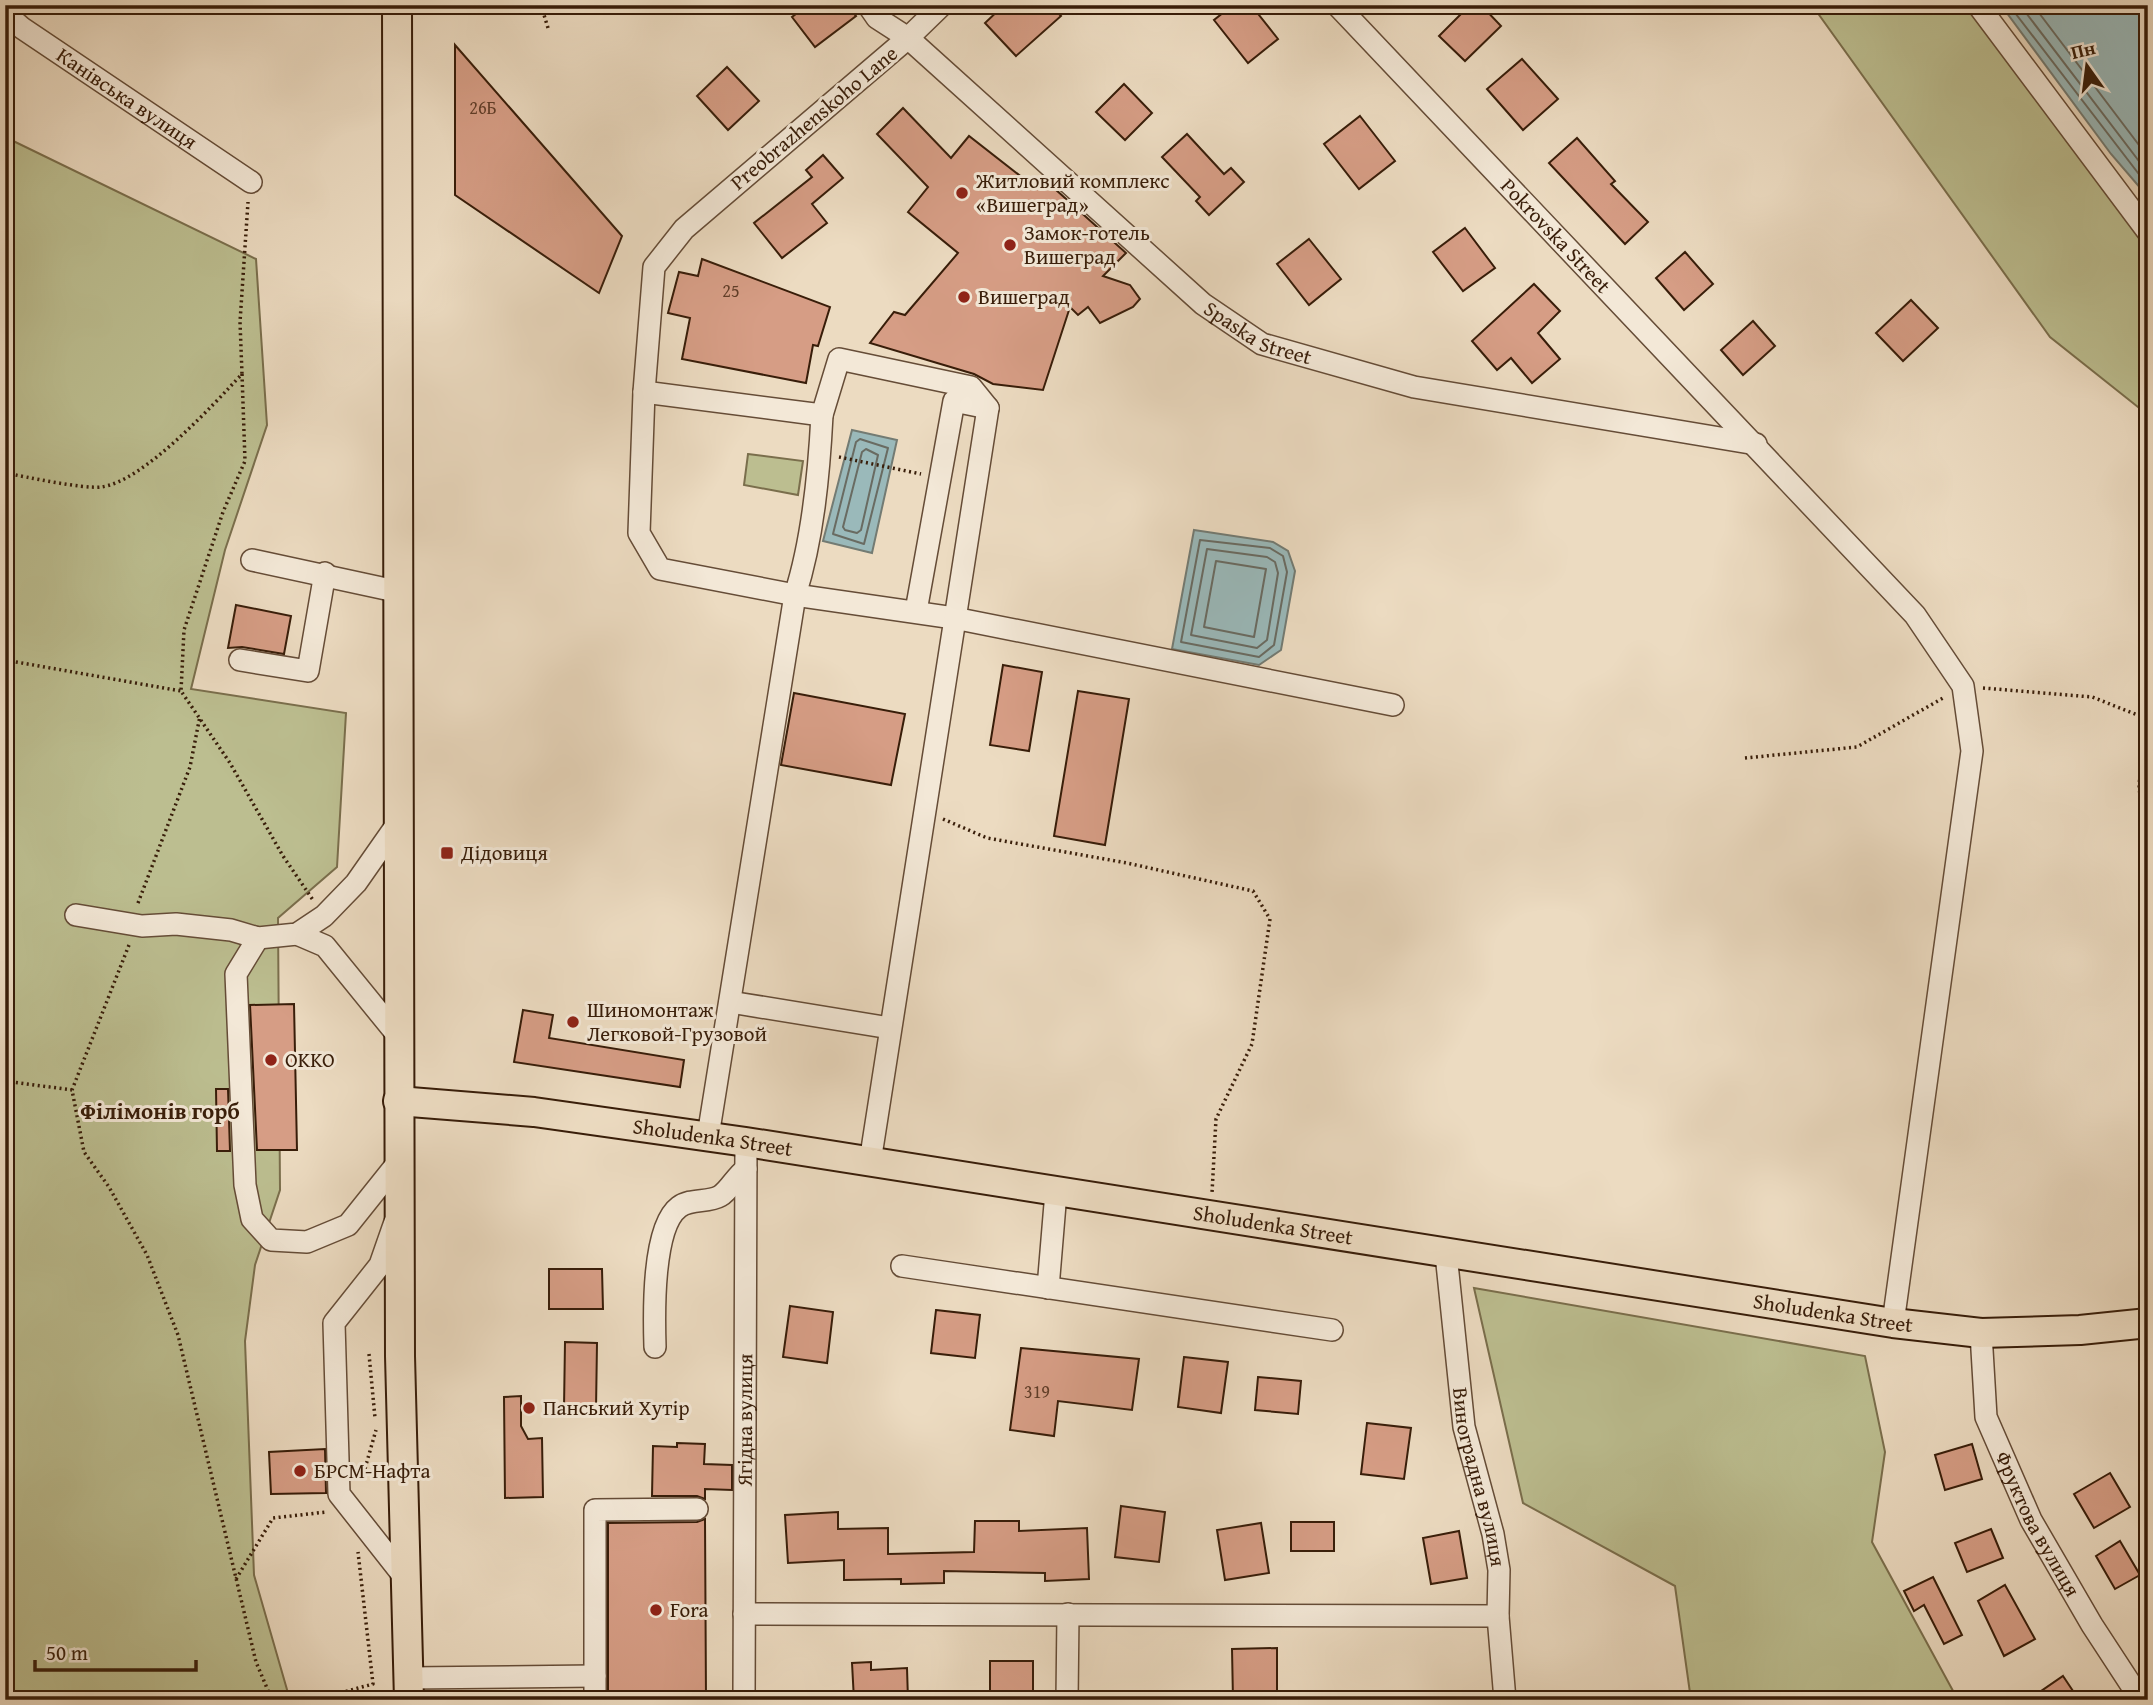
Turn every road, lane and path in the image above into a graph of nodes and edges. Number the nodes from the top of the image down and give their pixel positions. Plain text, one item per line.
1 (397, 5) edge
2 (541, 5) edge
3 (868, 5) edge
4 (942, 5) edge
5 (1337, 5) edge
6 (1978, 5) edge
7 (5, 13) edge
8 (548, 29) dead end
9 (908, 38) junction
10 (251, 182) joint
11 (2148, 232) edge
12 (242, 374) junction
13 (643, 392) junction
14 (988, 408) junction
15 (822, 415) junction
16 (1756, 444) junction
17 (842, 458) dead end
18 (896, 468) dead end
19 (5, 473) edge
20 (252, 560) dead end
21 (325, 573) junction
22 (798, 585) junction
23 (400, 592) junction
24 (916, 611) junction
25 (954, 618) junction
26 (5, 660) edge
27 (240, 660) dead end
28 (1964, 686) junction
29 (181, 691) junction
30 (1393, 705) dead end
31 (2148, 719) edge
32 (1745, 758) dead end
33 (924, 812) junction
34 (398, 823) junction
35 (2148, 852) edge
36 (76, 915) dead end
37 (324, 916) junction
38 (297, 933) junction
39 (258, 939) junction
40 (730, 1002) junction
41 (890, 1028) junction
42 (399, 1037) junction
43 (5, 1082) edge
44 (398, 1101) junction
45 (708, 1136) junction
46 (746, 1155) junction
47 (400, 1160) junction
48 (870, 1162) junction
49 (1056, 1192) junction
50 (400, 1207) junction
51 (1211, 1216) junction
52 (1446, 1254) junction
53 (902, 1266) dead end
54 (1048, 1288) junction
55 (1894, 1323) junction
56 (2148, 1323) edge
57 (1332, 1330) dead end
58 (1982, 1333) junction
59 (654, 1347) dead end
60 (353, 1509) junction
61 (697, 1510) dead end
62 (236, 1579) junction
63 (406, 1579) junction
64 (744, 1614) junction
65 (1068, 1614) junction
66 (1498, 1616) junction
67 (595, 1676) junction
68 (409, 1689) edge
69 (272, 1700) edge
70 (595, 1700) edge
71 (744, 1700) edge
72 (1067, 1700) edge
73 (1505, 1700) edge
74 (2141, 1700) edge

1 - 23 main road
2 - 8 path
3 - 9 street, Spaska Street
4 - 9 street, Preobrazhenskoho Lane
5 - 16 street, Pokrovska Street
6 - 11 street
7 - 10 street, Канівська вулиця
9 - 13 street, Preobrazhenskoho Lane
9 - 16 street, Spaska Street
10 - 12 path
12 - 19 path
12 - 29 path
13 - 15 street
13 - 22 street, Preobrazhenskoho Lane
14 - 15 street
14 - 24 street
14 - 25 street
15 - 22 street
16 - 28 street, Pokrovska Street
17 - 18 path
20 - 21 street
21 - 23 street
21 - 27 street
22 - 24 street, Preobrazhenskoho Lane
22 - 40 street
23 - 34 main road
24 - 25 street, Preobrazhenskoho Lane
25 - 30 street, Preobrazhenskoho Lane
25 - 33 street
26 - 29 path
28 - 31 path
28 - 32 path
28 - 55 street
29 - 37 path
31 - 35 path
33 - 41 street
33 - 51 path
34 - 37 street
34 - 42 main road
36 - 39 street
37 - 38 street
38 - 39 street
38 - 42 street
39 - 47 street
40 - 41 street
40 - 45 street
41 - 48 street
42 - 44 main road
43 - 62 path
44 - 45 main road, Sholudenka Street
44 - 47 main road
45 - 46 main road, Sholudenka Street
46 - 48 main road, Sholudenka Street
46 - 59 street
46 - 64 street, Ягідна вулиця
47 - 50 main road
48 - 49 main road, Sholudenka Street
49 - 51 main road, Sholudenka Street
49 - 54 street
50 - 60 street
50 - 63 main road
51 - 52 main road, Sholudenka Street
52 - 55 main road, Sholudenka Street
52 - 66 street, Виноградна вулиця
53 - 54 street
54 - 57 street
55 - 58 main road, Sholudenka Street
56 - 58 main road, Sholudenka Street
58 - 74 street, Фруктова вулиця
60 - 62 path
60 - 63 street
61 - 67 street
62 - 69 path
63 - 68 main road
64 - 65 street
64 - 71 street, Ягідна вулиця
65 - 66 street
65 - 72 street
66 - 73 street, Виноградна вулиця
67 - 68 street
67 - 70 street

